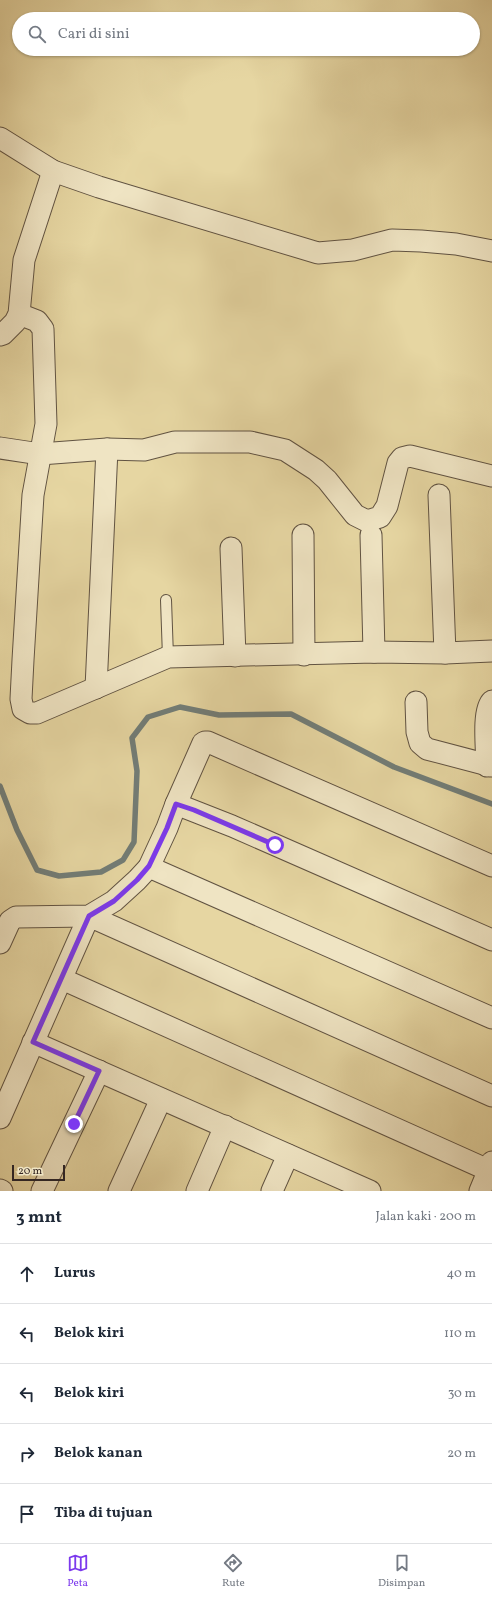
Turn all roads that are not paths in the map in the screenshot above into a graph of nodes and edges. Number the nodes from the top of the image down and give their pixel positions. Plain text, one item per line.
1 (0, 138) edge
2 (53, 171) junction
3 (492, 251) edge
4 (19, 314) junction
5 (0, 335) edge
6 (0, 448) edge
7 (107, 449) junction
8 (40, 454) junction
9 (492, 476) edge
10 (439, 495) dead end
11 (303, 535) dead end
12 (371, 535) dead end
13 (232, 548) dead end
14 (166, 600) dead end
15 (492, 651) edge
16 (374, 652) junction
17 (444, 653) junction
18 (304, 655) junction
19 (235, 656) junction
20 (168, 657) junction
21 (96, 688) junction
22 (492, 701) edge
23 (416, 702) dead end
24 (490, 766) edge
25 (176, 804) junction
26 (149, 866) junction
27 (492, 866) edge
28 (89, 916) junction
29 (492, 940) edge
30 (0, 943) edge
31 (62, 979) junction
32 (492, 1018) edge
33 (33, 1042) junction
34 (99, 1071) junction
35 (492, 1096) edge
36 (161, 1099) junction
37 (0, 1118) edge
38 (225, 1126) junction
39 (288, 1155) junction
40 (490, 1166) edge
41 (358, 1189) edge
42 (42, 1191) edge
43 (120, 1191) edge
44 (196, 1191) edge
45 (272, 1191) edge
46 (480, 1191) edge

1 - 2 street
2 - 3 street
2 - 4 street
4 - 5 street
4 - 8 street
6 - 8 street
7 - 8 street
7 - 9 street
7 - 21 street
8 - 21 street
10 - 17 street
11 - 18 street
12 - 16 street
13 - 19 street
14 - 20 lane
15 - 17 street
16 - 17 street
16 - 18 street
18 - 19 street
19 - 20 street
20 - 21 street
22 - 24 street
23 - 24 street
25 - 26 street
25 - 27 street
25 - 29 street
26 - 28 street
26 - 32 street
28 - 30 street
28 - 31 street
28 - 35 street
31 - 33 street
31 - 40 street
33 - 34 street
33 - 37 street
34 - 36 street
34 - 42 street
36 - 38 street
36 - 43 street
38 - 39 street
38 - 44 street
39 - 41 street
39 - 45 street
40 - 46 street

